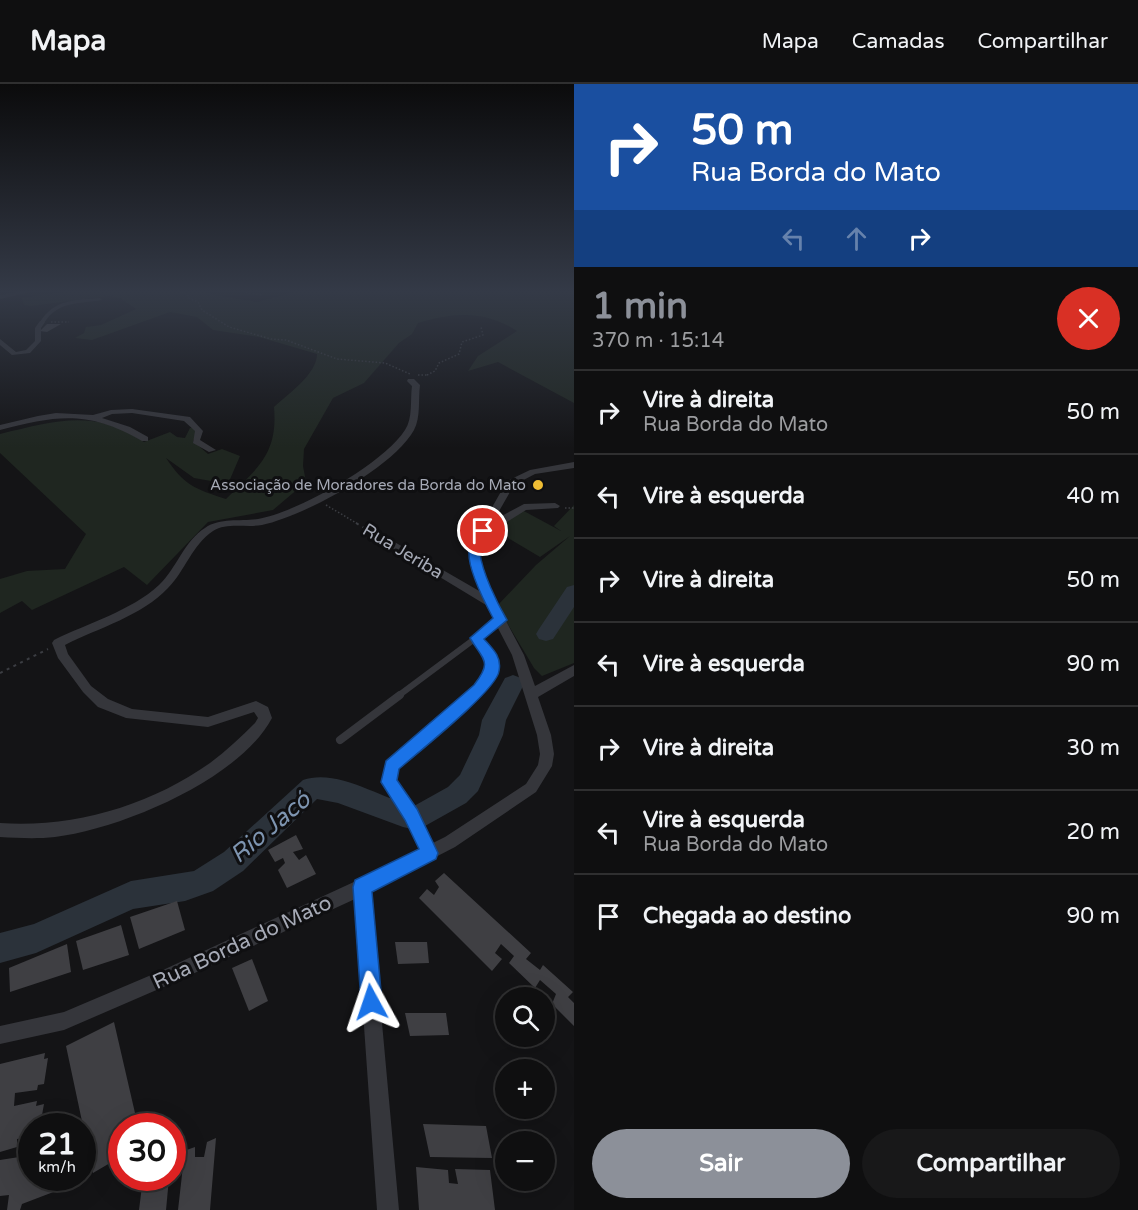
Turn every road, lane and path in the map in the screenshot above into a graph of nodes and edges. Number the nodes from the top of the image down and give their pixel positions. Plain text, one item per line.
1 (2, 343) edge
2 (37, 343) edge
3 (293, 343) edge
4 (462, 343) edge
5 (426, 375) junction
6 (413, 383) joint
7 (95, 418) junction
8 (0, 429) edge
9 (145, 439) dead end
10 (212, 450) dead end
11 (574, 465) edge
12 (316, 499) junction
13 (555, 506) dead end
14 (488, 525) junction
15 (387, 542) joint
16 (490, 602) junction
17 (500, 620) junction
18 (476, 638) junction
19 (58, 643) junction
20 (574, 670) edge
21 (0, 673) edge
22 (532, 694) junction
23 (340, 740) dead end
24 (0, 830) edge
25 (428, 848) junction
26 (362, 887) junction
27 (0, 1035) edge
28 (388, 1210) edge

1 - 2 street
3 - 5 path
4 - 5 path
5 - 6 path
6 - 12 street
7 - 8 street
7 - 9 street
7 - 10 street
11 - 14 street, Rua Borda do Mato
12 - 15 path, Rua Jeriba
12 - 19 street
13 - 14 street
14 - 16 street, Rua Borda do Mato
15 - 16 street, Rua Jeriba
16 - 17 street, Rua Borda do Mato
17 - 18 lane
17 - 22 street, Rua Borda do Mato
18 - 23 lane
18 - 25 lane
19 - 21 path
19 - 24 street
20 - 22 street
22 - 25 street, Rua Borda do Mato
25 - 26 street, Rua Borda do Mato
26 - 27 street, Rua Borda do Mato
26 - 28 street

